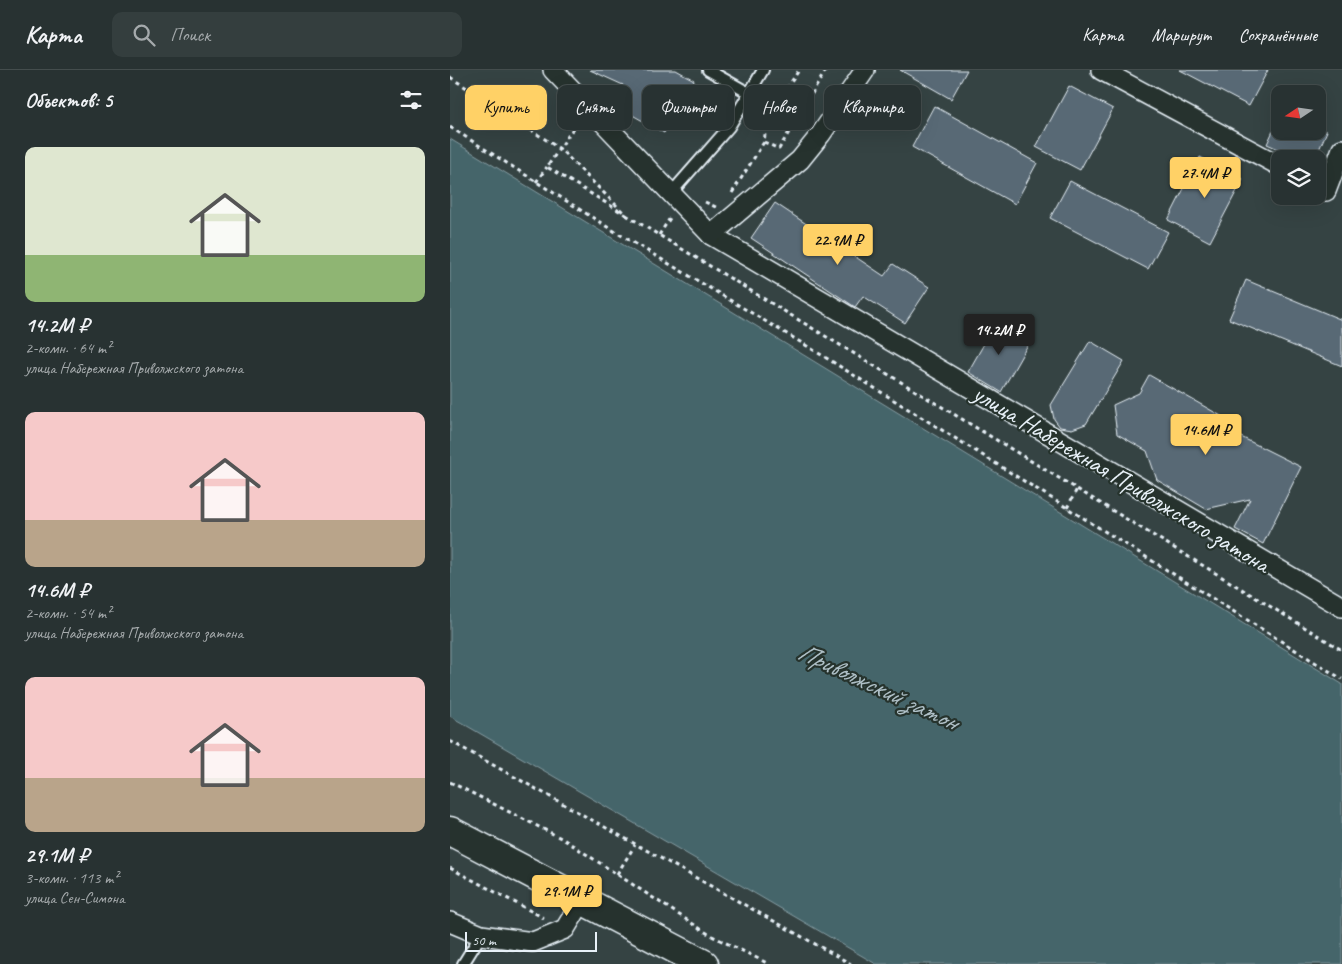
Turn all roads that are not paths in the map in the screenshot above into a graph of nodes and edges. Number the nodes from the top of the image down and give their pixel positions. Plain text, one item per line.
1 (553, 70) edge
2 (708, 70) edge
3 (763, 70) edge
4 (865, 70) edge
5 (1105, 71) edge
6 (754, 85) edge
7 (744, 90) edge
8 (744, 102) edge
9 (1342, 149) edge
10 (1271, 161) edge
11 (1328, 191) edge
12 (672, 192) junction
13 (711, 235) junction
14 (1341, 604) edge
15 (450, 831) edge
16 (582, 901) junction
17 (450, 922) edge
18 (481, 935) junction
19 (462, 964) edge
20 (704, 964) edge

1 - 12 street, улица Набережная Приволжского затона
2 - 7 lane
3 - 6 lane
4 - 13 street
5 - 10 street
8 - 12 lane
9 - 11 street
12 - 13 street, улица Набережная Приволжского затона
13 - 14 street, улица Набережная Приволжского затона
15 - 16 main road
16 - 18 street
16 - 20 main road
17 - 18 street
18 - 19 lane

